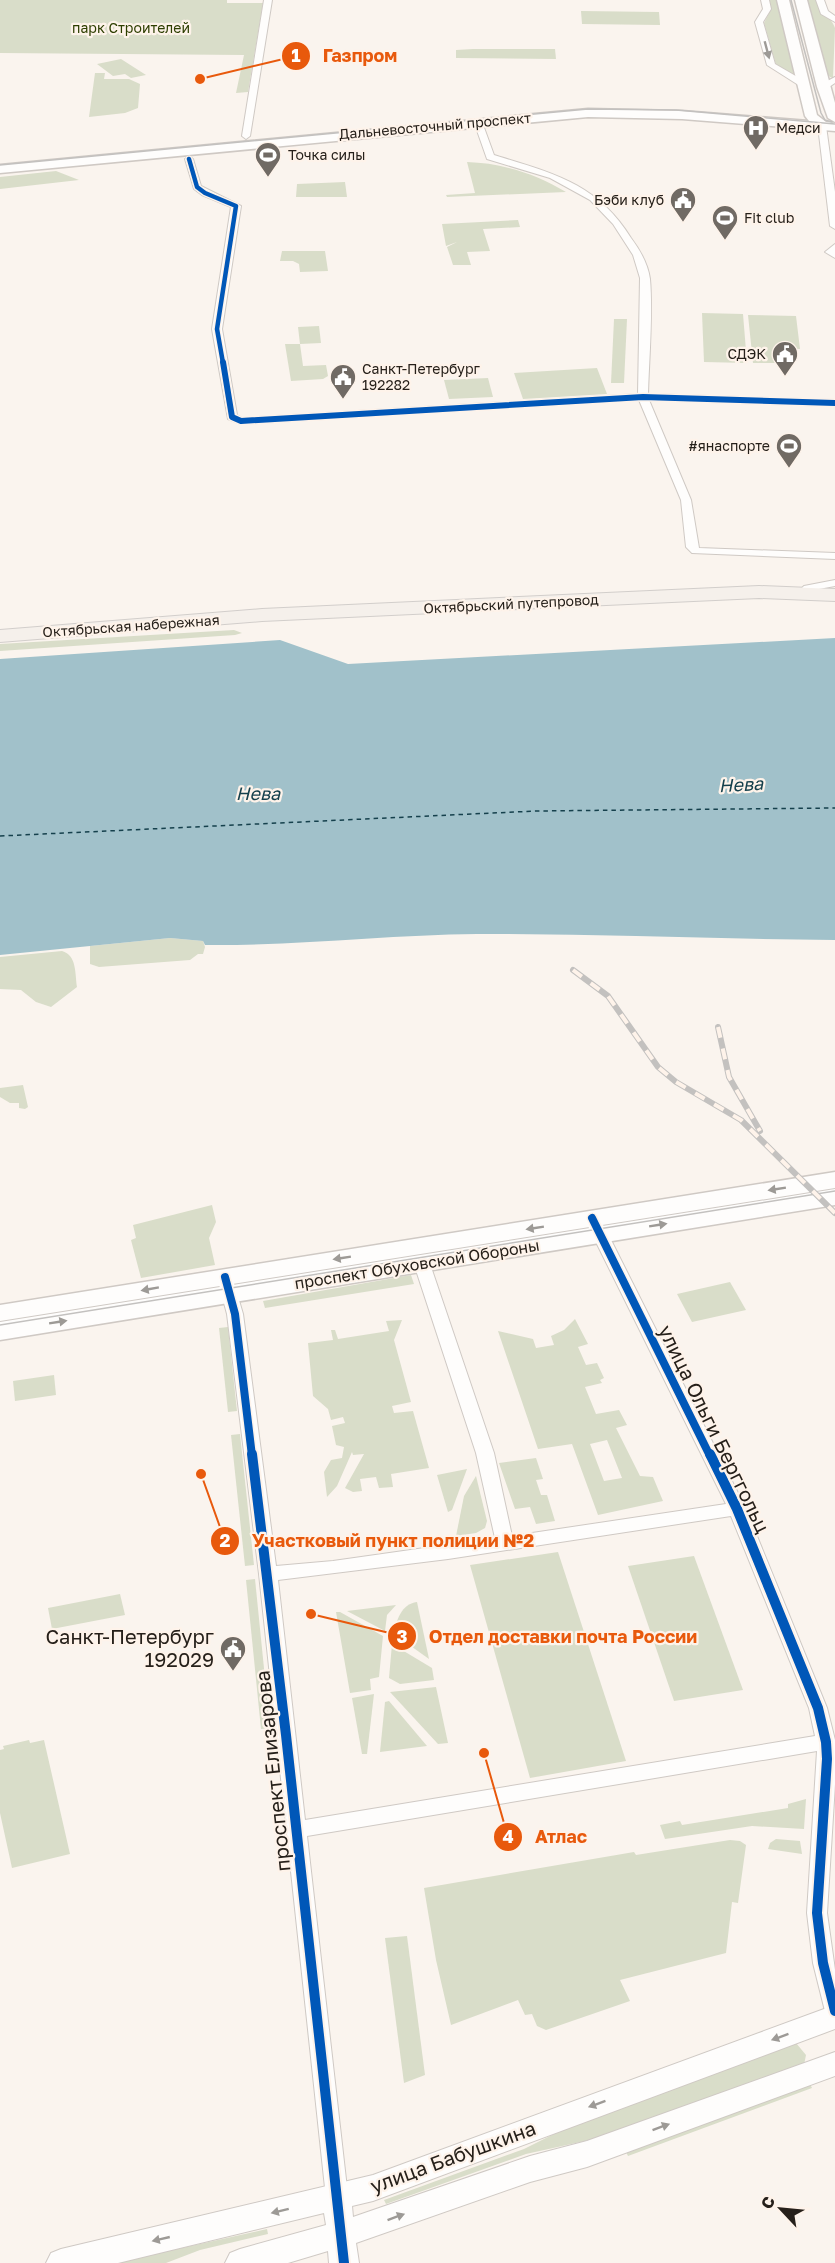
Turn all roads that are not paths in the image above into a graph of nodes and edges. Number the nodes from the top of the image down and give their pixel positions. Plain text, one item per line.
1 (268, 0) edge
2 (765, 0) edge
3 (783, 0) edge
4 (801, 0) edge
5 (820, 0) edge
6 (835, 20) edge
7 (835, 79) edge
8 (803, 84) junction
9 (823, 87) junction
10 (811, 116) junction
11 (478, 122) junction
12 (832, 123) edge
13 (246, 136) junction
14 (202, 149) junction
15 (169, 153) junction
16 (189, 159) junction
17 (0, 160) edge
18 (835, 161) edge
19 (0, 169) edge
20 (835, 226) edge
21 (835, 247) edge
22 (835, 255) edge
23 (643, 397) junction
24 (835, 403) edge
25 (835, 556) edge
26 (835, 583) edge
27 (808, 588) junction
28 (758, 589) junction
29 (835, 589) edge
30 (835, 595) edge
31 (261, 611) junction
32 (0, 627) edge
33 (0, 636) edge
34 (835, 1180) edge
35 (835, 1197) edge
36 (596, 1227) junction
37 (422, 1264) junction
38 (227, 1286) junction
39 (0, 1313) edge
40 (0, 1331) edge
41 (737, 1509) junction
42 (505, 1543) junction
43 (268, 1574) junction
44 (826, 1742) junction
45 (296, 1830) junction
46 (835, 2011) edge
47 (835, 2017) edge
48 (835, 2064) edge
49 (337, 2197) junction
50 (340, 2235) junction
51 (61, 2263) edge
52 (240, 2263) edge
53 (344, 2263) edge

1 - 13 street
2 -> 8 street
3 - 8 main road
4 - 9 main road
5 - 6 street
7 - 9 street
8 - 10 main road
9 - 12 main road
10 - 12 main road
10 - 13 main road, Дальневосточный проспект
11 - 12 main road, Дальневосточный проспект
11 - 14 main road, Дальневосточный проспект
11 - 23 street
12 - 18 street
12 - 20 street
13 - 17 main road, Дальневосточный проспект
14 - 15 main road, Дальневосточный проспект
14 - 16 street
15 - 16 street
15 - 19 main road, Дальневосточный проспект
16 - 23 street
21 - 22 street
23 - 24 street
23 - 25 street
26 - 27 street
27 - 28 main road
27 - 29 main road
28 - 30 main road
28 - 31 main road, Октябрьский путепровод
31 - 32 main road, Октябрьская набережная
31 - 33 main road, Октябрьская набережная
34 -> 36 main road, проспект Обуховской Обороны
36 -> 35 main road, проспект Обуховской Обороны
36 - 37 main road, проспект Обуховской Обороны
36 -> 38 main road, проспект Обуховской Обороны
36 - 41 street, улица Ольги Берггольц
37 - 38 main road, проспект Обуховской Обороны
37 - 42 street
38 -> 39 main road, проспект Обуховской Обороны
40 -> 38 main road, проспект Обуховской Обороны
38 - 43 street, проспект Елизарова
41 - 42 street
41 - 44 street, улица Ольги Берггольц
42 - 43 street
43 - 45 street, проспект Елизарова
44 - 45 street
44 - 46 street, улица Ольги Берггольц
45 - 49 street, проспект Елизарова
47 -> 49 street, улица Бабушкина
50 -> 48 street, улица Бабушкина
49 - 50 street, проспект Елизарова
49 -> 51 street, улица Бабушкина
50 - 52 street, улица Бабушкина
50 - 53 street, проспект Елизарова

